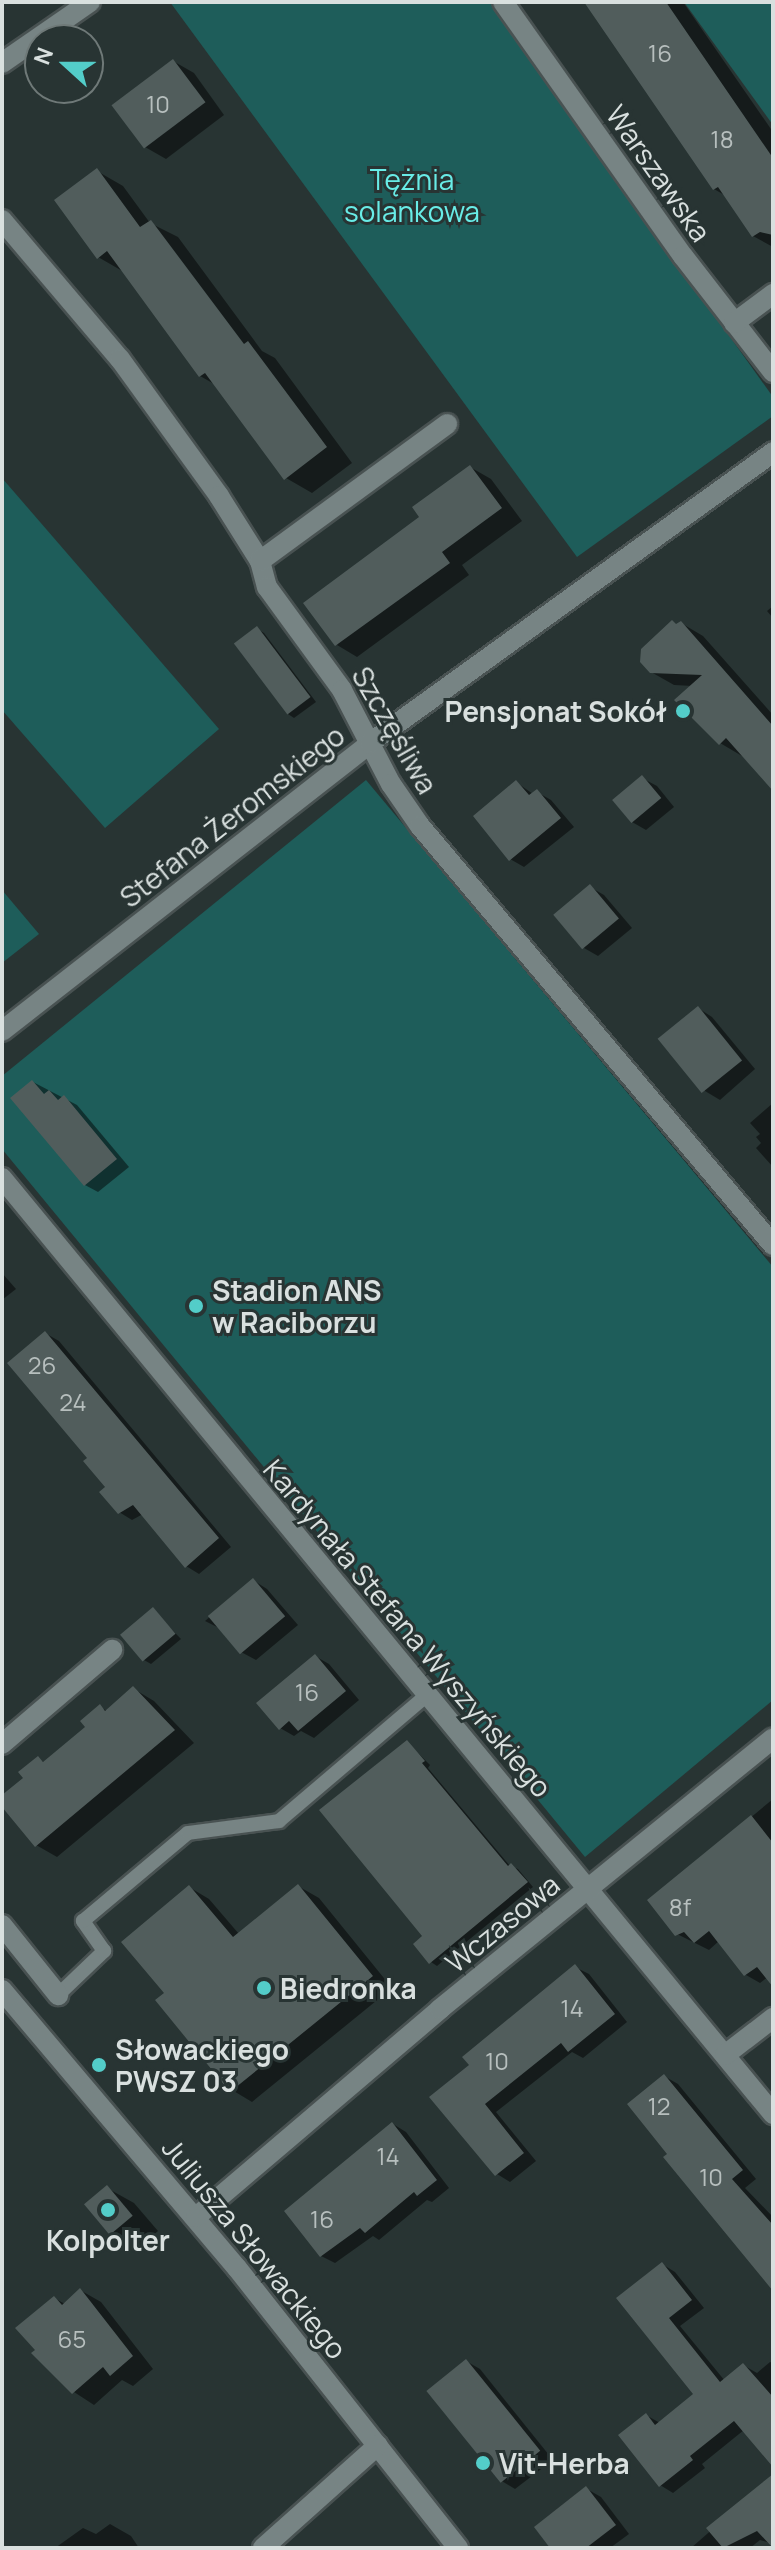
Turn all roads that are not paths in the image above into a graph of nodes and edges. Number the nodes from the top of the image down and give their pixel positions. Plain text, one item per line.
1 (90, 2) edge
2 (503, 2) edge
3 (2, 63) edge
4 (2, 220) edge
5 (773, 294) edge
6 (734, 323) junction
7 (773, 372) edge
8 (447, 424) dead end
9 (773, 452) edge
10 (260, 561) junction
11 (370, 743) junction
12 (2, 1031) edge
13 (2, 1178) edge
14 (773, 1245) edge
15 (112, 1650) dead end
16 (426, 1696) junction
17 (773, 1738) edge
18 (2, 1744) edge
19 (588, 1889) junction
20 (2, 1925) edge
21 (2, 1990) edge
22 (58, 1995) joint
23 (773, 2018) edge
24 (725, 2055) junction
25 (773, 2114) edge
26 (196, 2217) junction
27 (378, 2445) junction
28 (263, 2548) edge
29 (458, 2548) edge

1 - 3 street
2 - 6 street, Warszawska
4 - 10 street, Szczęśliwa
5 - 6 street
6 - 7 street, Warszawska
8 - 10 street
9 - 11 street, Stefana Żeromskiego
10 - 11 street, Szczęśliwa
11 - 12 street, Stefana Żeromskiego
11 - 14 street, Szczęśliwa
13 - 16 street, Kardynała Stefana Wyszyńskiego
15 - 18 street
16 - 19 street, Kardynała Stefana Wyszyńskiego
16 - 22 lane
17 - 19 street, Wczasowa
19 - 24 street, Kardynała Stefana Wyszyńskiego
19 - 26 street, Wczasowa
20 - 22 street
21 - 26 street, Juliusza Słowackiego
23 - 24 street
24 - 25 street, Kardynała Stefana Wyszyńskiego
26 - 27 street, Juliusza Słowackiego
27 - 28 street
27 - 29 street, Juliusza Słowackiego

